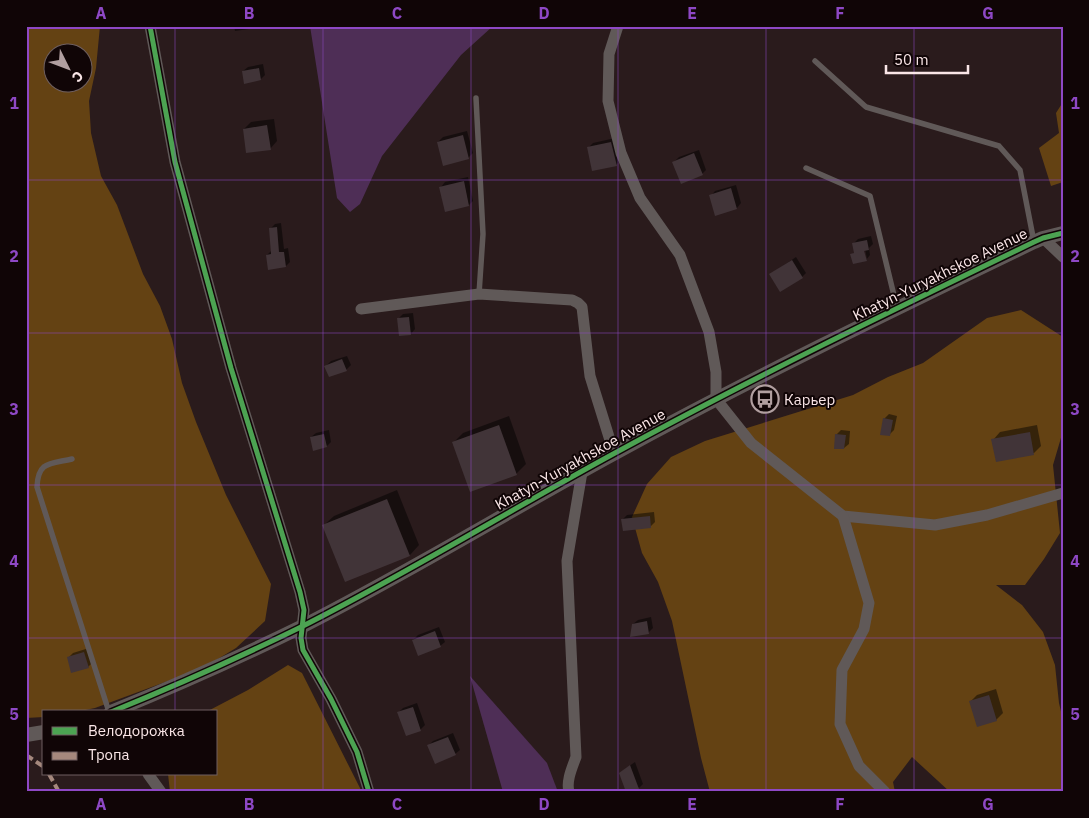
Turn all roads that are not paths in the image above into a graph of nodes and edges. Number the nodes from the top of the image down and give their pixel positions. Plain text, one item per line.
1 (150, 26) edge
2 (618, 26) edge
3 (815, 61) dead end
4 (476, 98) dead end
5 (806, 168) dead end
6 (1063, 233) edge
7 (1038, 240) junction
8 (1063, 257) edge
9 (479, 294) junction
10 (897, 308) junction
11 (361, 309) dead end
12 (716, 399) junction
13 (614, 453) junction
14 (72, 459) dead end
15 (582, 472) junction
16 (1063, 493) edge
17 (843, 516) junction
18 (301, 626) junction
19 (109, 710) edge
20 (115, 710) edge
21 (42, 732) edge
22 (26, 735) edge
23 (149, 776) edge
24 (161, 792) edge
25 (369, 792) edge
26 (569, 792) edge
27 (885, 792) edge

1 - 18 street
2 - 12 street
3 - 7 lane
4 - 9 lane
5 - 10 lane
6 - 7 street, Khatyn-Yuryakhskoe Avenue
7 - 8 street
7 - 10 street, Khatyn-Yuryakhskoe Avenue
9 - 11 street
9 - 13 street
10 - 12 street, Khatyn-Yuryakhskoe Avenue
12 - 13 street, Khatyn-Yuryakhskoe Avenue
12 - 17 street
13 - 15 street, Khatyn-Yuryakhskoe Avenue
14 - 19 lane
15 - 18 street, Khatyn-Yuryakhskoe Avenue
15 - 26 street
16 - 17 street
17 - 27 street
18 - 20 street, Khatyn-Yuryakhskoe Avenue
18 - 25 street
21 - 22 street
23 - 24 street

